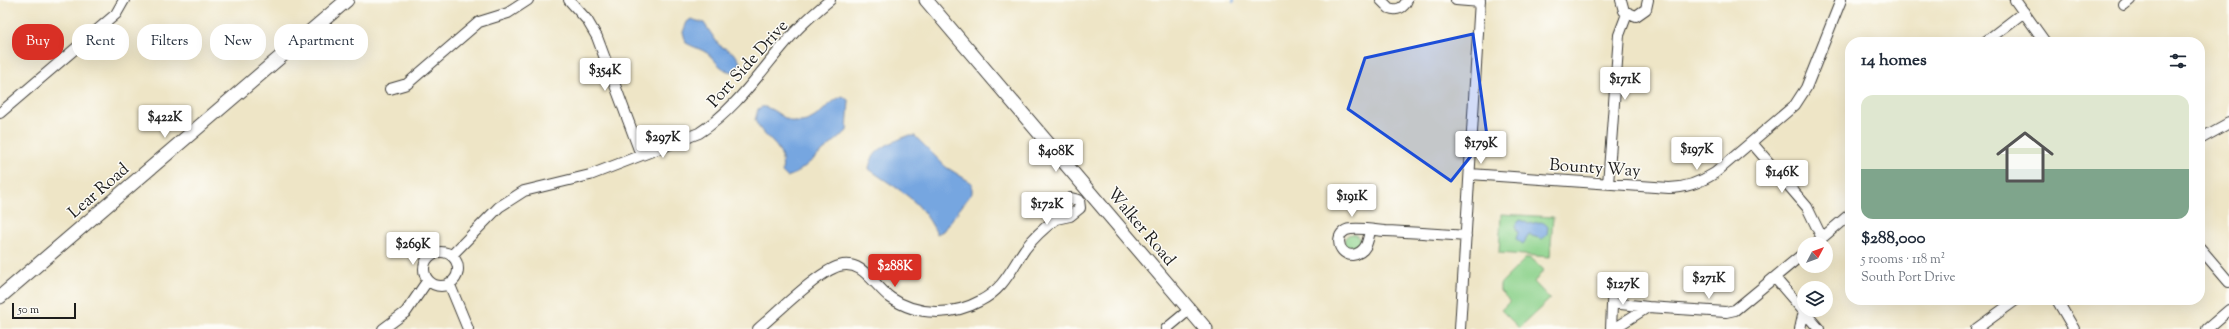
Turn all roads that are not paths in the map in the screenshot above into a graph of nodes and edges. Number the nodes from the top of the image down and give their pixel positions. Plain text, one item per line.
1 (124, 0) edge
2 (347, 0) edge
3 (528, 0) edge
4 (569, 0) edge
5 (830, 0) edge
6 (926, 0) edge
7 (1381, 0) edge
8 (1407, 0) edge
9 (1456, 0) edge
10 (1621, 0) edge
11 (1648, 0) edge
12 (1841, 0) edge
13 (2015, 0) edge
14 (1480, 1) edge
15 (2024, 12) junction
16 (1627, 14) junction
17 (1992, 37) edge
18 (2042, 37) edge
19 (390, 89) dead end
20 (0, 113) edge
21 (2229, 123) edge
22 (2205, 136) edge
23 (1752, 143) junction
24 (641, 155) junction
25 (1470, 174) junction
26 (1608, 184) junction
27 (1084, 196) junction
28 (1845, 221) edge
29 (1370, 230) dead end
30 (1466, 236) junction
31 (1817, 237) edge
32 (1823, 237) edge
33 (2205, 254) edge
34 (452, 255) junction
35 (1797, 259) edge
36 (1775, 278) junction
37 (428, 280) junction
38 (1613, 281) dead end
39 (2229, 282) edge
40 (449, 284) junction
41 (0, 297) edge
42 (1612, 303) junction
43 (1797, 303) edge
44 (2009, 305) edge
45 (2060, 305) edge
46 (1648, 306) junction
47 (1189, 310) junction
48 (2229, 310) edge
49 (1803, 317) edge
50 (1809, 317) edge
51 (383, 329) edge
52 (468, 329) edge
53 (758, 329) edge
54 (1166, 329) edge
55 (1206, 329) edge
56 (1460, 329) edge
57 (1612, 329) edge
58 (1800, 329) edge
59 (1819, 329) edge
60 (1976, 329) edge
61 (2074, 329) edge
62 (2207, 329) edge

1 - 20 street
2 - 41 street, Lear Road
3 - 19 street
4 - 24 street
5 - 24 street, Port Side Drive
6 - 27 street, Walker Road
7 - 8 street
9 - 14 street
10 - 16 street
11 - 16 street
12 - 23 street, Bounty Way
13 - 15 street
14 - 25 street
15 - 17 street
15 - 18 street
16 - 26 street
21 - 22 street
23 - 26 street, Bounty Way
23 - 31 street
24 - 34 street, Port Side Drive
25 - 26 street, Bounty Way
25 - 30 street
27 - 47 street, Walker Road
27 - 53 street
28 - 32 street
29 - 30 street
30 - 56 street
33 - 39 street
34 - 37 street
34 - 40 street
35 - 36 street
36 - 43 street
36 - 46 street
37 - 40 street
37 - 51 street
38 - 42 street
40 - 52 street
42 - 46 street
42 - 57 street
44 - 60 street
45 - 61 street
46 - 57 street
47 - 54 street
47 - 55 street, Walker Road
48 - 62 street
49 - 58 street
50 - 59 street

